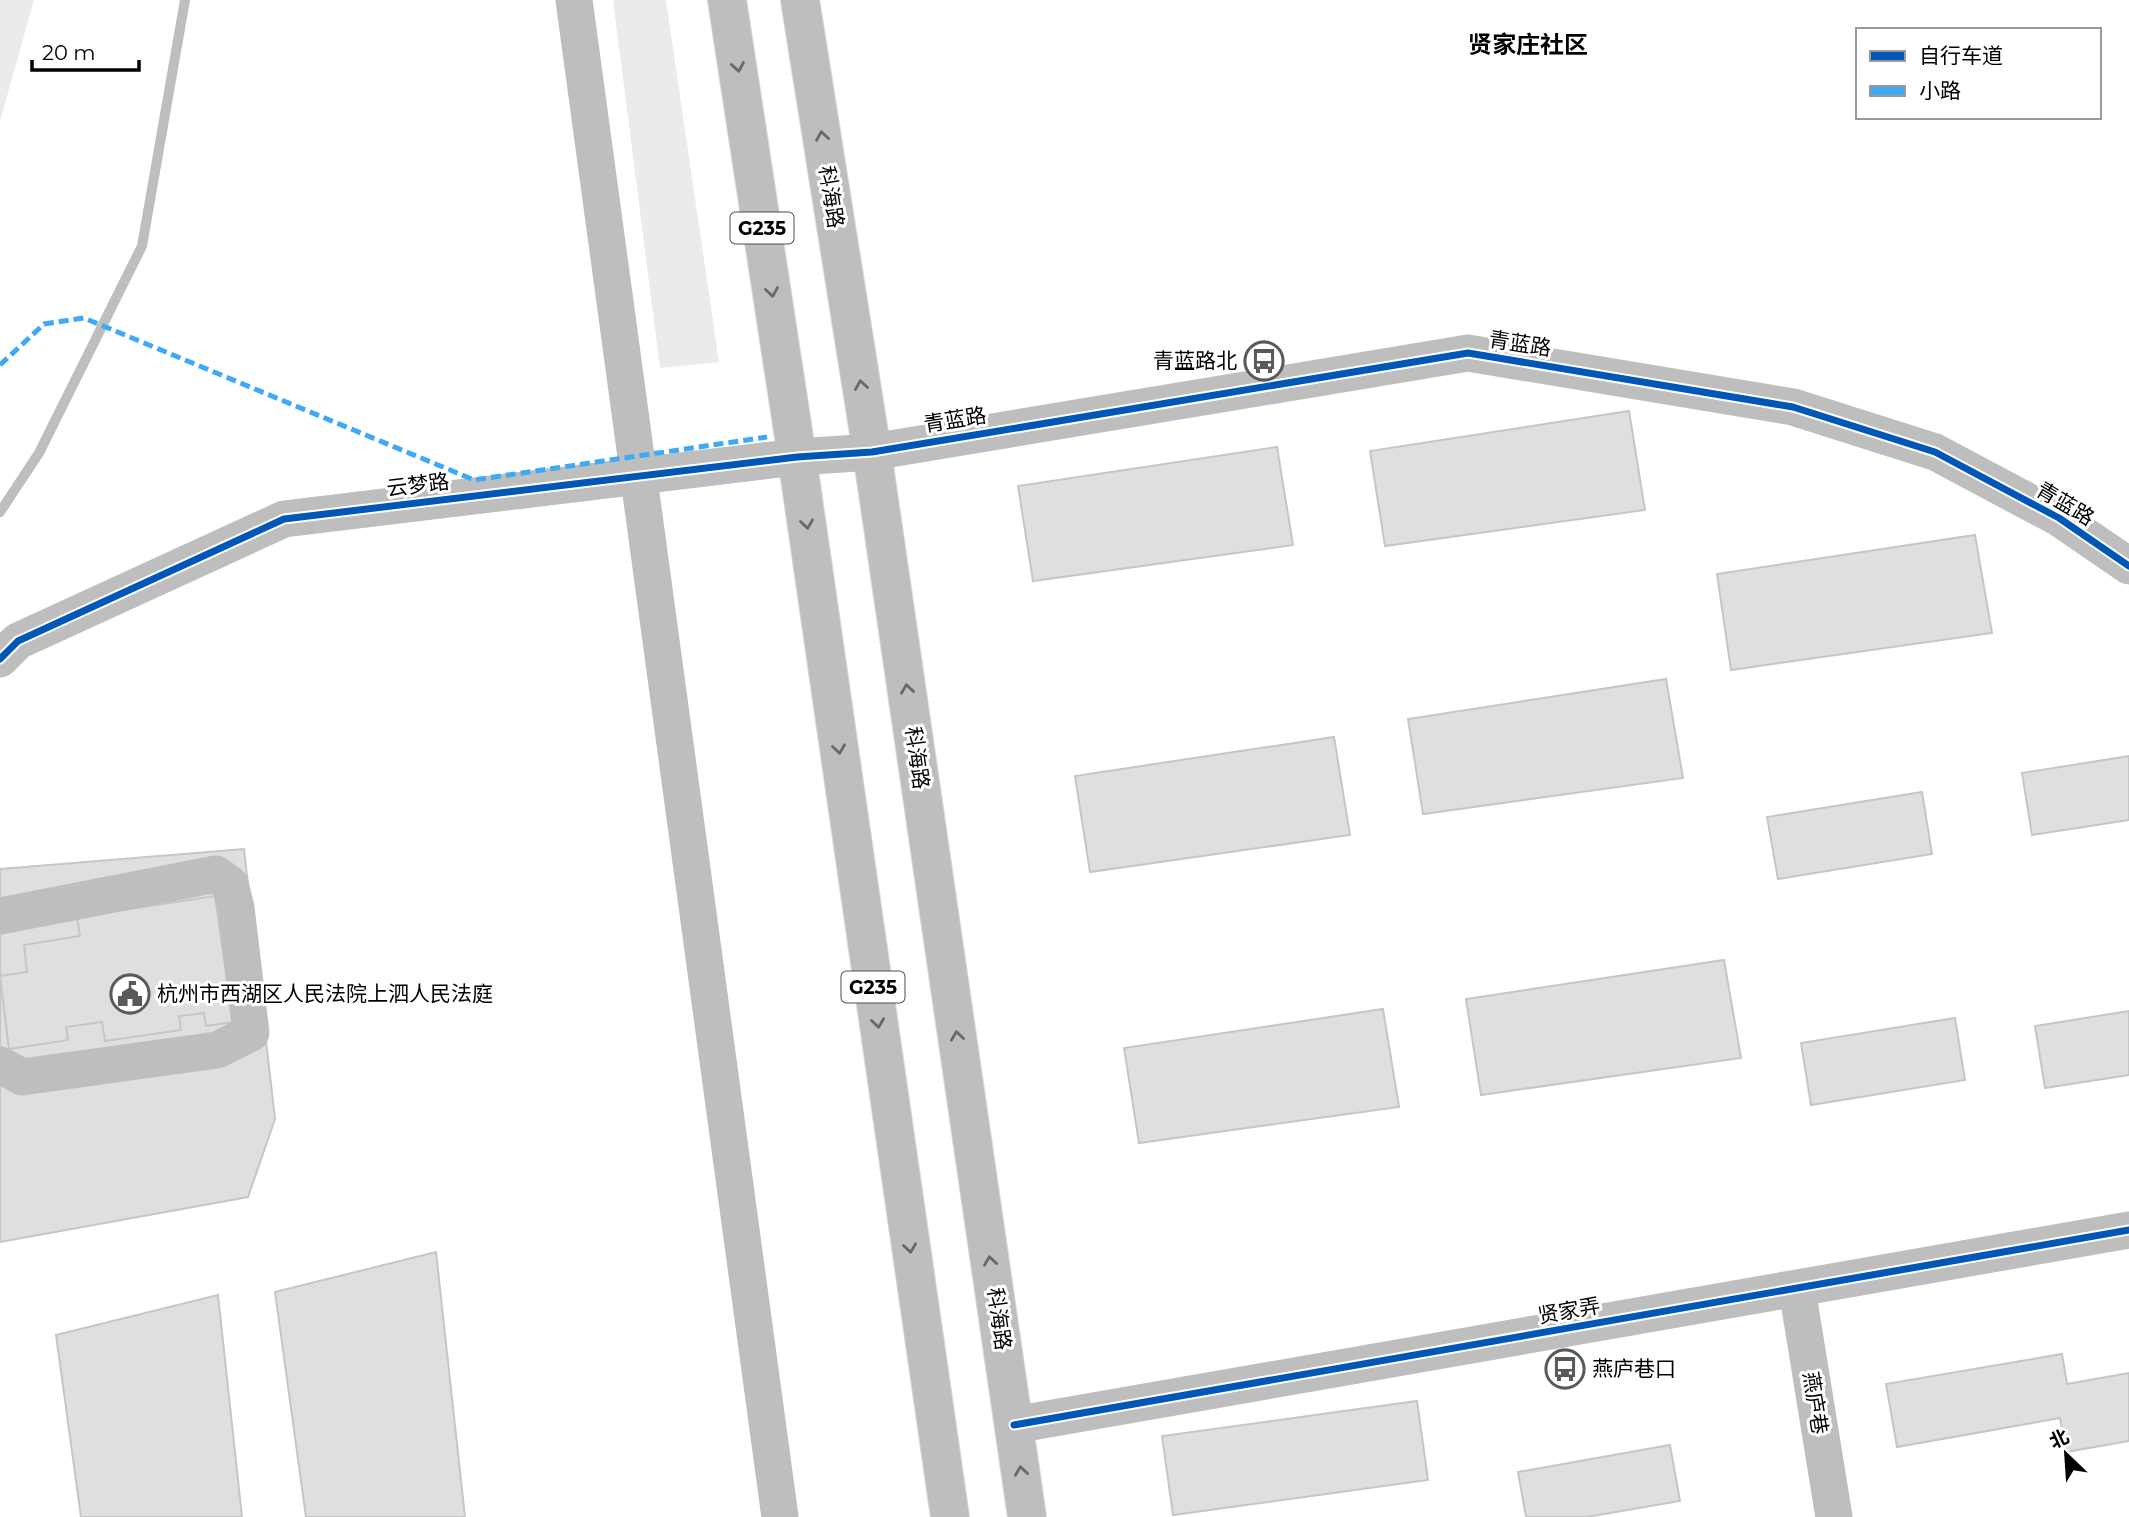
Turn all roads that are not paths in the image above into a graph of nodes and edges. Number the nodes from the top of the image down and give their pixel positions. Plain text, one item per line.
1 (727, 0) edge
2 (800, 0) edge
3 (872, 452) junction
4 (797, 457) junction
5 (2129, 566) edge
6 (0, 659) edge
7 (0, 916) edge
8 (0, 1065) edge
9 (2129, 1230) edge
10 (1797, 1289) junction
11 (1014, 1425) junction
12 (950, 1517) edge
13 (1027, 1517) edge
14 (1834, 1517) edge

1 -> 4 highway, G235
3 -> 2 highway, 科海路
3 - 4 street, 云梦路
3 - 5 street, 青蓝路
11 -> 3 highway, 科海路
4 - 6 street, 云梦路
4 -> 12 highway, G235
7 - 8 street
9 - 10 street, 贤家弄
10 - 11 street, 贤家弄
10 - 14 street, 燕庐巷
13 -> 11 highway, 科海路

